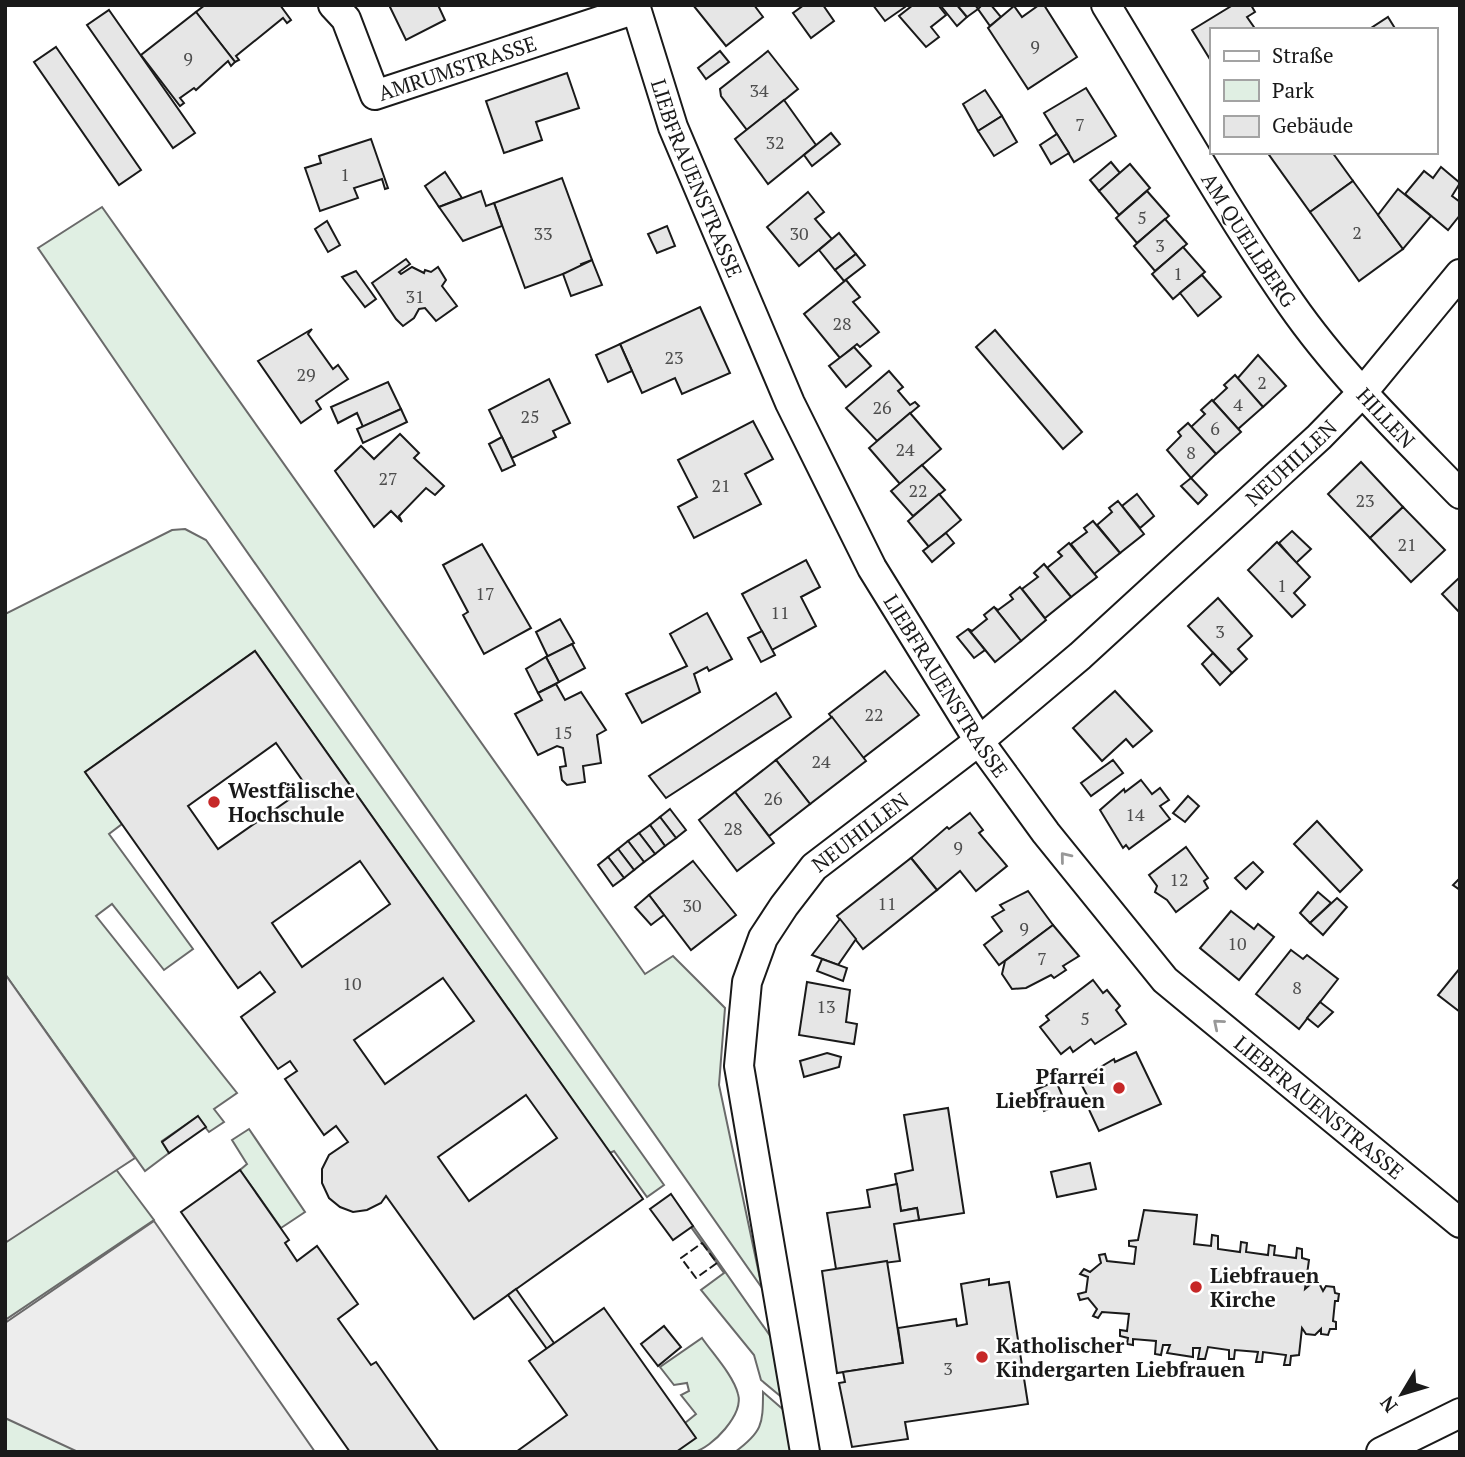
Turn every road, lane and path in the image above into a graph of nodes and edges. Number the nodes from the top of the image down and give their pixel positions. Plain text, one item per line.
1 (333, 5) edge
2 (1106, 5) edge
3 (635, 7) edge
4 (1460, 274) edge
5 (1362, 393) junction
6 (1460, 494) edge
7 (979, 741) junction
8 (1460, 1223) edge
9 (1460, 1413) edge
10 (805, 1452) edge
11 (1381, 1452) edge

1 - 3 street, AMRUMSTRASSE
2 - 5 street, AM QUELLBERG
3 - 7 street, LIEBFRAUENSTRASSE
4 - 5 street, HILLEN
5 - 6 street, HILLEN
5 - 7 street, NEUHILLEN
8 -> 7 street, LIEBFRAUENSTRASSE
7 - 10 street, NEUHILLEN
9 - 11 street

